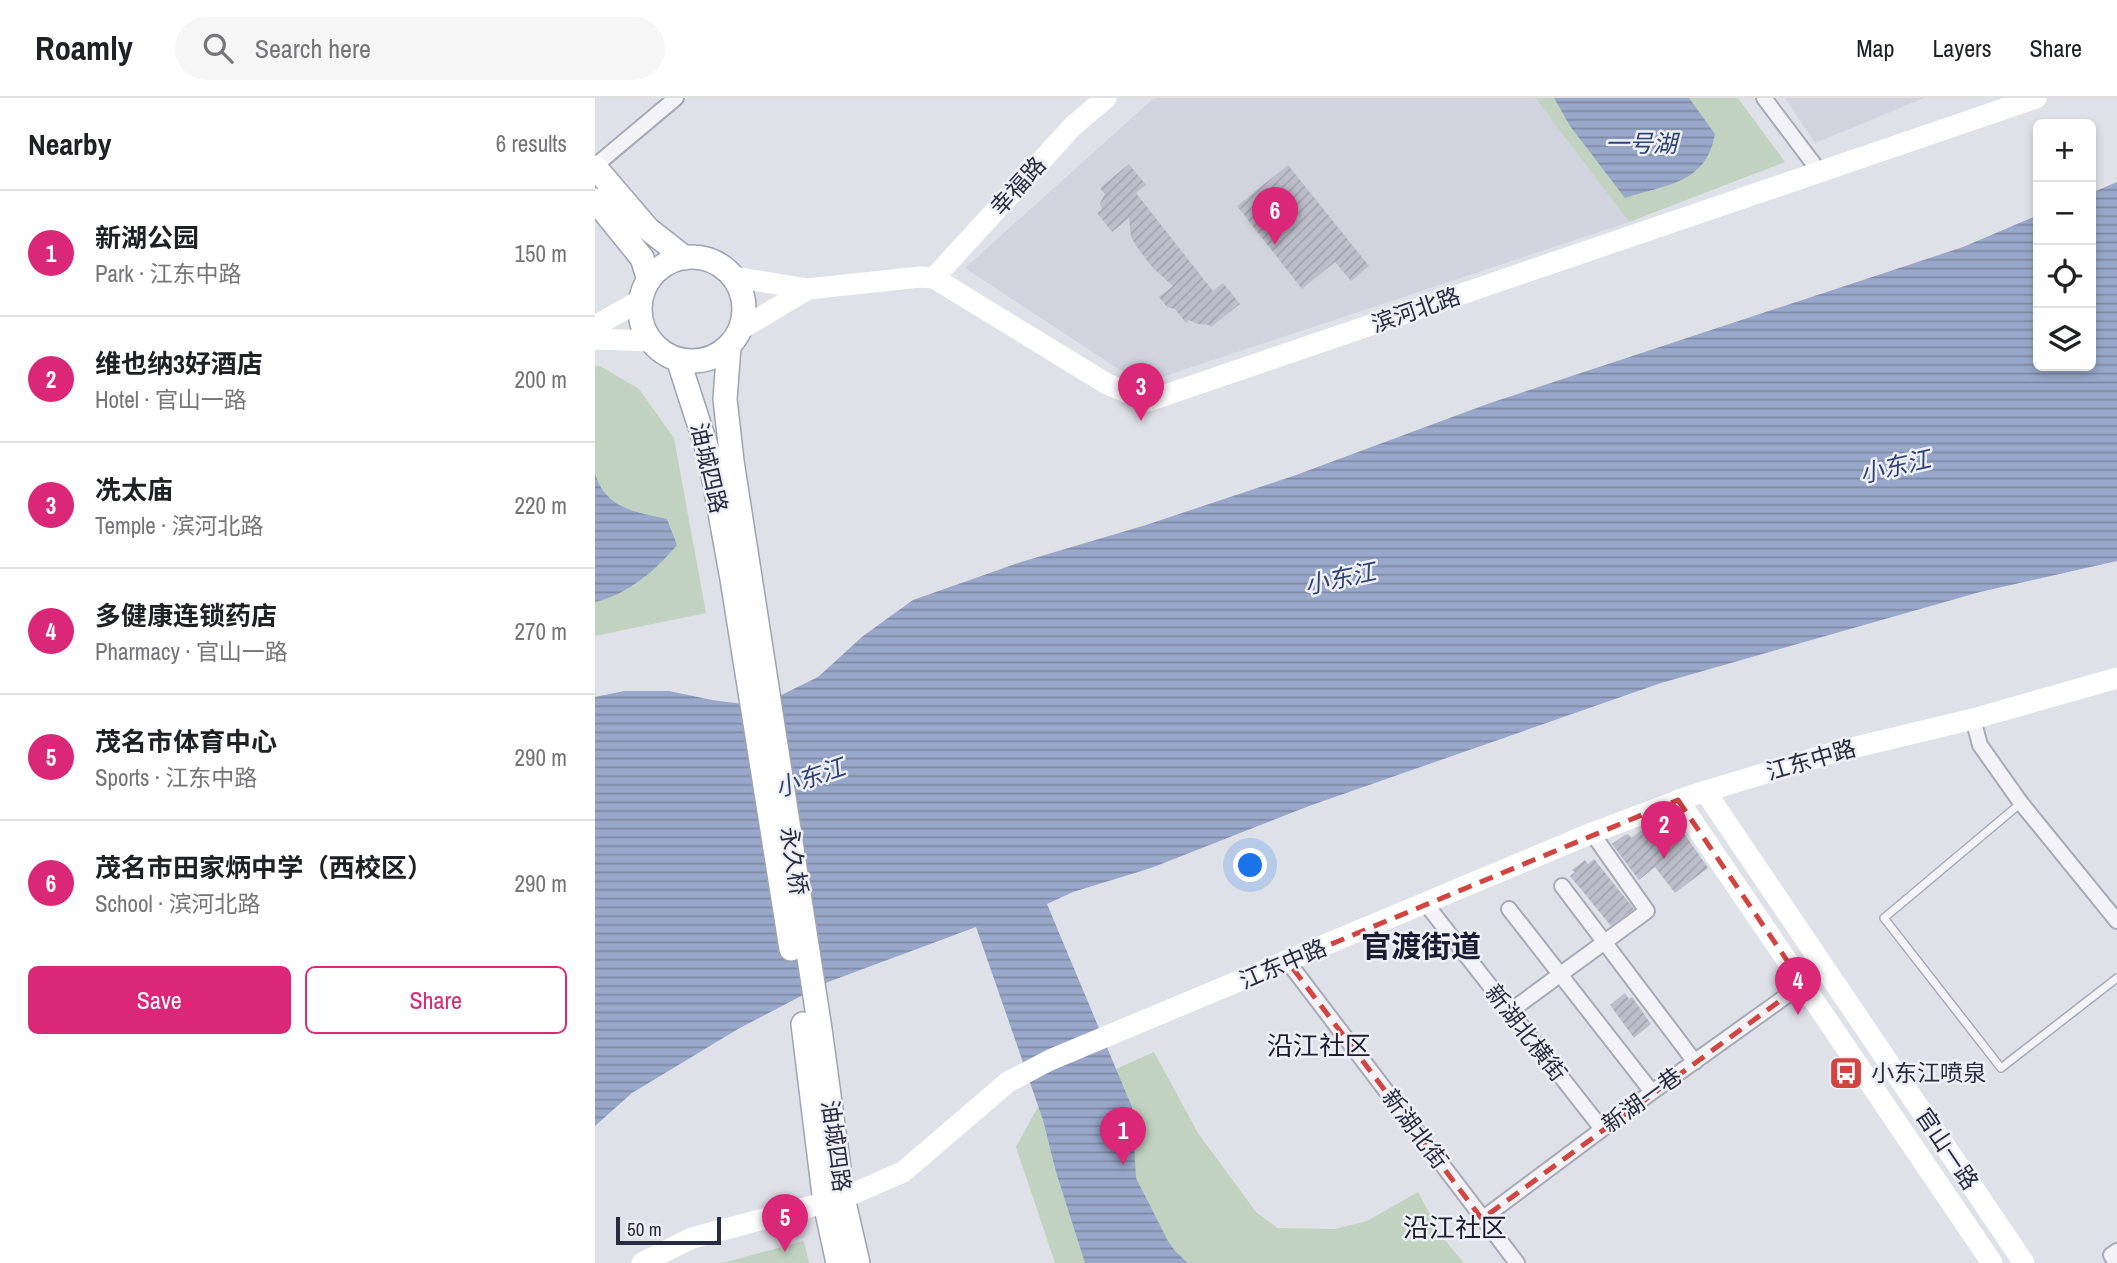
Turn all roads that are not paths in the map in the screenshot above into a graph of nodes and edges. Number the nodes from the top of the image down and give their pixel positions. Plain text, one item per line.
1 (676, 98) edge
2 (1106, 98) edge
3 (1764, 98) edge
4 (2036, 98) edge
5 (595, 166) edge
6 (1819, 170) junction
7 (595, 200) edge
8 (685, 258) junction
9 (733, 277) junction
10 (934, 278) junction
11 (808, 289) junction
12 (645, 290) junction
13 (595, 326) edge
14 (735, 338) junction
15 (595, 339) edge
16 (652, 341) junction
17 (678, 359) junction
18 (741, 574) junction
19 (2117, 678) edge
20 (1973, 719) junction
21 (1705, 791) junction
22 (1678, 800) junction
23 (2021, 803) junction
24 (1592, 833) junction
25 (1758, 869) junction
26 (1735, 885) junction
27 (1562, 886) dead end
28 (1426, 904) junction
29 (1509, 909) dead end
30 (2117, 921) edge
31 (1605, 943) junction
32 (1288, 962) junction
33 (1561, 975) junction
34 (2117, 978) edge
35 (1803, 984) junction
36 (1509, 1012) junction
37 (812, 1032) joint
38 (1695, 1062) junction
39 (1652, 1092) junction
40 (1602, 1129) junction
41 (834, 1201) junction
42 (1482, 1219) junction
43 (2117, 1251) edge
44 (642, 1263) edge
45 (838, 1263) edge
46 (858, 1263) edge
47 (1517, 1263) edge
48 (1991, 1263) edge
49 (2024, 1263) edge
50 (2116, 1263) edge

1 - 5 street
2 - 10 street, 幸福路
3 - 6 street
4 - 6 street, 滨河北路
5 - 8 main road
6 - 10 street, 滨河北路
7 - 12 main road
8 - 9 main road
8 - 12 main road
9 - 11 street
9 - 14 main road
10 - 11 street
11 - 14 street
12 - 13 street
12 - 16 main road
14 - 17 main road
14 - 18 main road, 油城四路
15 - 16 street
16 - 17 main road
17 - 18 main road, 油城四路
18 - 37 main road, 永久桥
19 - 20 street, 江东中路
20 - 21 street, 江东中路
20 - 23 street
21 - 22 street, 江东中路
21 - 25 street, 官山一路
22 - 24 street, 江东中路
22 - 26 street, 官山一路
23 - 30 street
23 - 34 lane
24 - 28 street, 江东中路
24 - 31 street
25 - 26 street
25 - 49 street, 官山一路
26 - 35 street, 官山一路
27 - 31 street
28 - 32 street, 江东中路
28 - 36 street, 新湖北横街
29 - 33 street
31 - 33 street
31 - 38 street
32 - 41 street, 江东中路
32 - 42 street, 新湖北街
33 - 36 street
33 - 39 street
35 - 38 street, 新湖一巷
35 - 48 street, 官山一路
36 - 40 street, 新湖北横街
37 - 41 main road, 油城四路
38 - 39 street, 新湖一巷
39 - 40 street, 新湖一巷
40 - 42 street, 新湖一巷
41 - 44 street, 江东中路
41 - 45 main road, 油城四路
41 - 46 main road, 油城四路
42 - 47 street, 新湖北街
43 - 50 street

